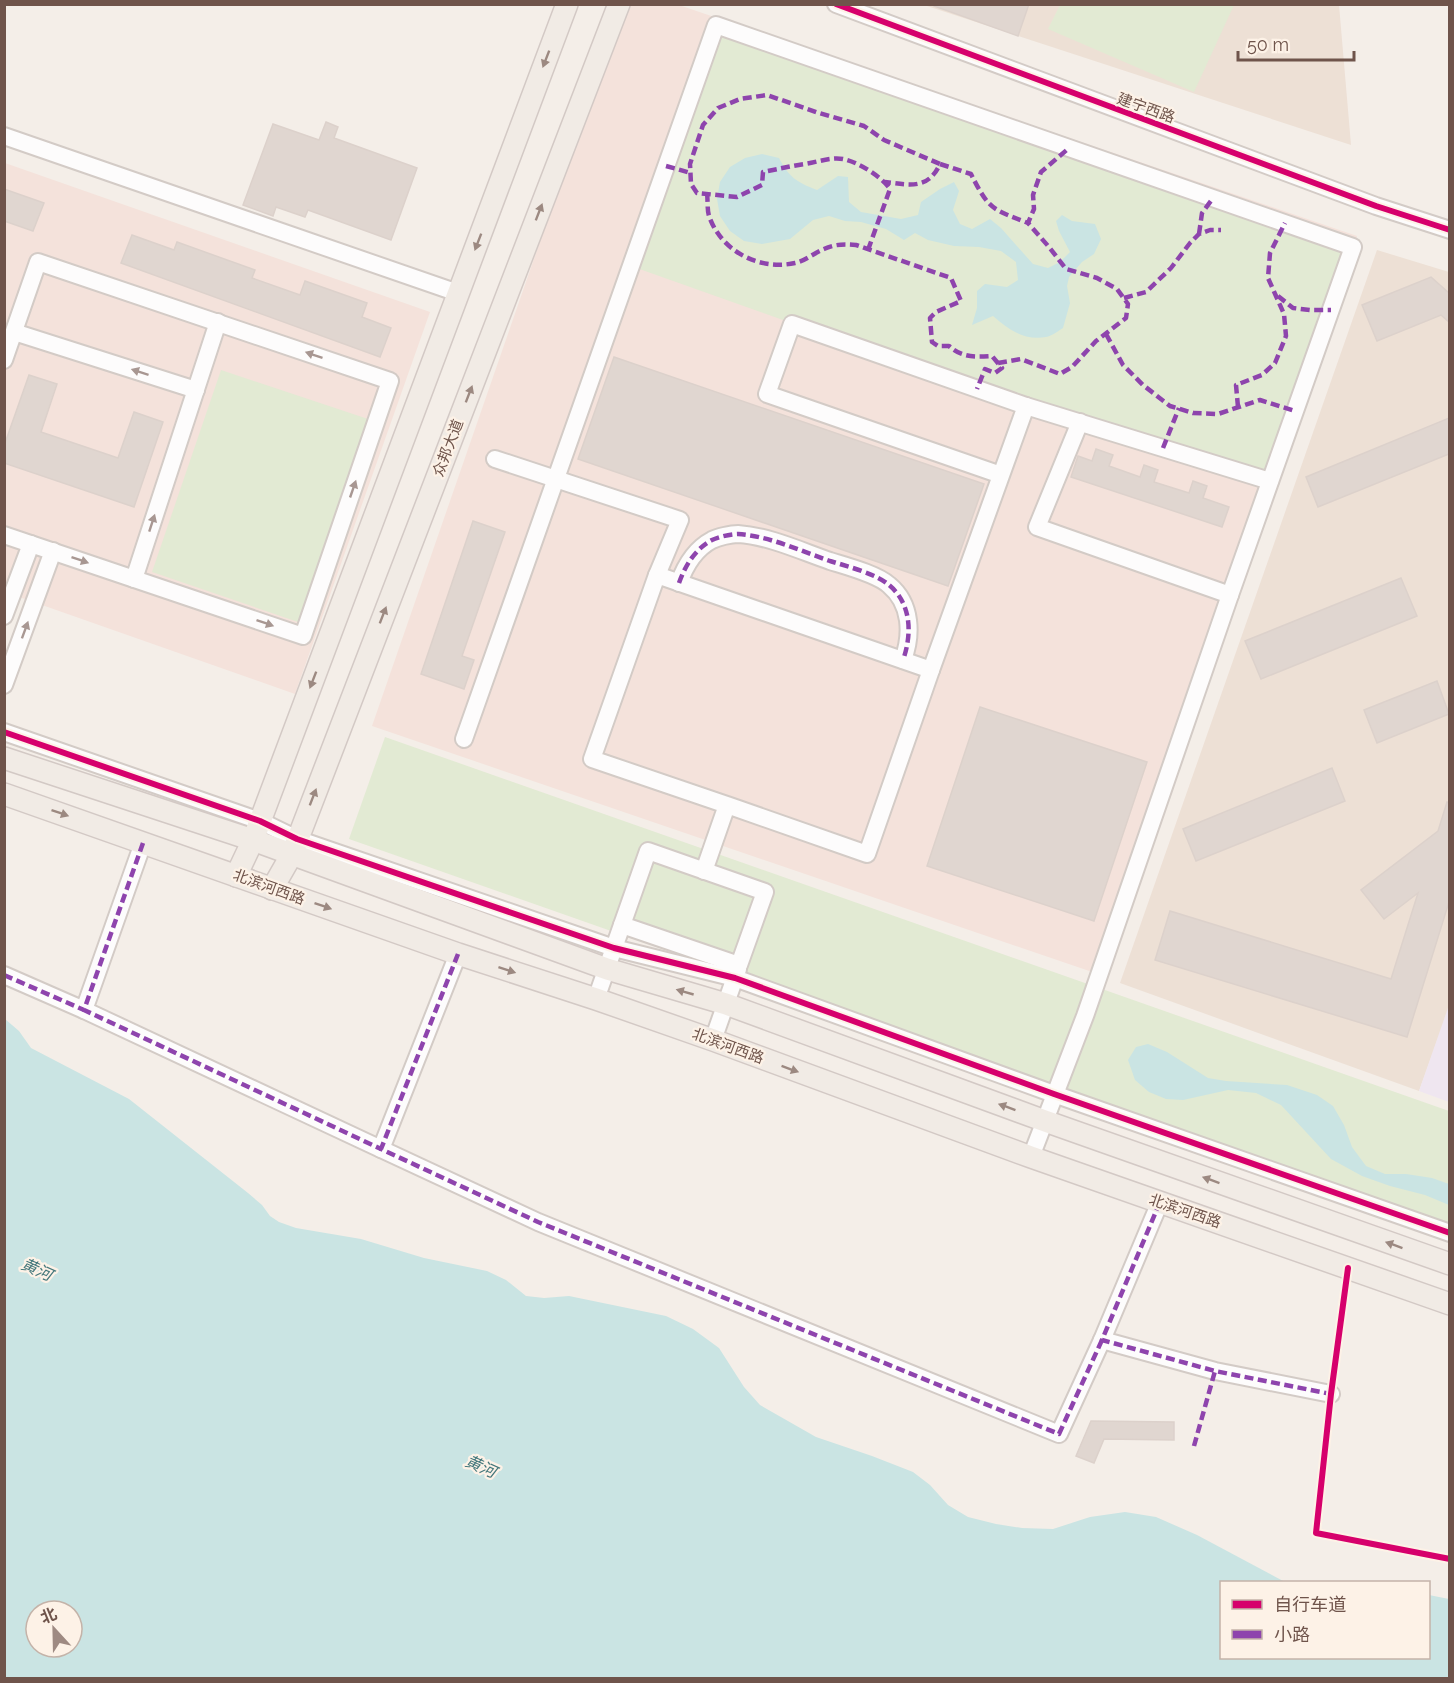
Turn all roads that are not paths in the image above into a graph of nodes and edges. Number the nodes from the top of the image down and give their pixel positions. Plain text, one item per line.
1 (567, 4) edge
2 (618, 4) edge
3 (836, 4) edge
4 (4, 136) edge
5 (1449, 230) edge
6 (459, 293) junction
7 (218, 322) junction
8 (14, 332) junction
9 (4, 360) edge
10 (196, 390) junction
11 (1026, 406) junction
12 (1080, 422) junction
13 (495, 459) dead end
14 (1001, 476) junction
15 (555, 479) junction
16 (1270, 481) junction
17 (4, 535) edge
18 (32, 544) junction
19 (53, 551) junction
20 (657, 575) junction
21 (134, 579) junction
22 (679, 583) junction
23 (1230, 595) junction
24 (4, 616) edge
25 (903, 660) junction
26 (931, 670) junction
27 (4, 685) edge
28 (4, 732) edge
29 (464, 739) dead end
30 (4, 758) edge
31 (4, 794) edge
32 (727, 805) junction
33 (256, 830) junction
34 (143, 843) junction
35 (295, 846) junction
36 (704, 871) junction
37 (236, 876) junction
38 (272, 889) junction
39 (622, 925) junction
40 (614, 948) junction
41 (458, 954) junction
42 (607, 969) junction
43 (737, 972) junction
44 (4, 975) edge
45 (596, 999) junction
46 (726, 1004) junction
47 (84, 1010) junction
48 (713, 1040) junction
49 (1054, 1094) junction
50 (1045, 1121) junction
51 (381, 1149) junction
52 (1031, 1157) junction
53 (1160, 1202) junction
54 (1449, 1233) edge
55 (1449, 1264) edge
56 (1449, 1304) edge
57 (1102, 1340) junction
58 (1331, 1394) dead end

1 -> 6 main road
35 -> 2 main road, 众邦大道
3 - 5 street, 建宁西路
4 - 6 street
6 -> 33 main road
7 - 8 street
7 - 10 street
21 -> 7 street
8 - 9 street
10 -> 8 street
21 -> 10 street
11 - 12 street
11 - 14 street
11 - 14 street
12 - 16 street
12 - 23 street
13 - 15 street
14 - 26 street
15 - 16 street
15 - 20 street
15 - 29 street
16 - 23 street
17 - 18 street
18 - 19 street
18 - 24 street
19 -> 21 street
27 -> 19 street
20 - 22 street
20 - 32 street
22 - 25 street
22 - 25 street
23 - 49 street
25 - 26 street
26 - 32 street
28 - 33 street
30 - 33 main road
31 -> 34 main road, 北滨河西路
32 - 36 street
33 - 35 main road
33 - 37 main road
34 - 37 main road, 北滨河西路
34 - 47 street
35 - 38 main road, 众邦大道
35 - 40 street
35 - 42 main road
36 - 39 street
36 - 43 street
37 - 38 main road, 北滨河西路
38 -> 41 main road, 北滨河西路
39 - 40 street
39 - 43 street
40 - 42 street
40 - 43 street
41 -> 45 main road, 北滨河西路
41 - 51 street
42 - 45 street
46 -> 42 main road
43 - 46 street
43 - 49 street
44 - 47 street
45 - 48 main road, 北滨河西路
46 - 48 street
50 -> 46 main road
47 - 51 street
48 -> 52 main road, 北滨河西路
49 - 50 street
49 - 54 street
50 - 52 street
55 -> 50 main road
51 - 57 street
52 - 53 main road, 北滨河西路
53 - 56 main road, 北滨河西路
53 - 57 street
57 - 58 street

